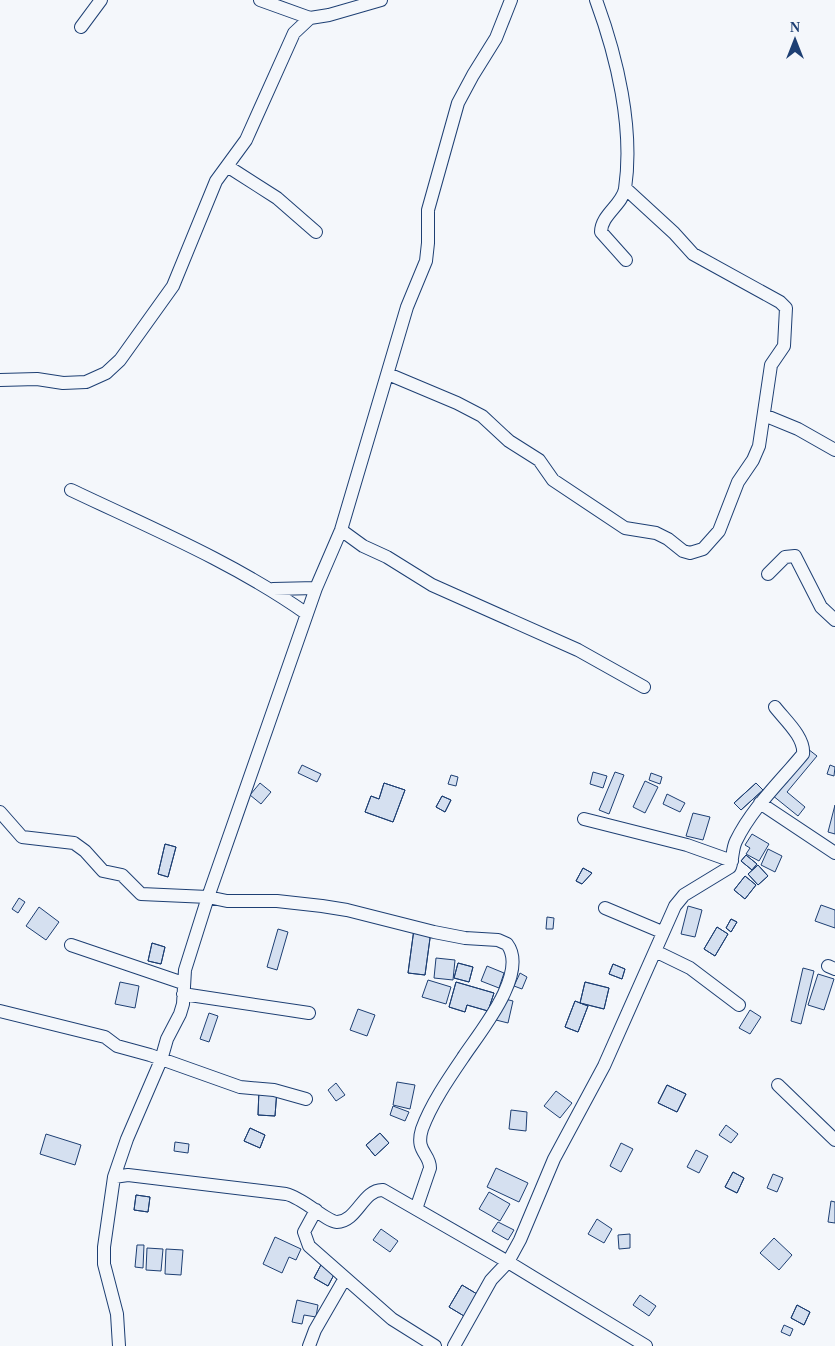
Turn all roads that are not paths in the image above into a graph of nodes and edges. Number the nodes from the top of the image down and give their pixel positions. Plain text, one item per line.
1 (101, 0) edge
2 (260, 0) edge
3 (381, 0) edge
4 (511, 0) edge
5 (596, 0) edge
6 (289, 12) junction
7 (310, 18) junction
8 (81, 27) dead end
9 (294, 33) junction
10 (226, 166) junction
11 (625, 188) junction
12 (316, 232) dead end
13 (626, 260) dead end
14 (388, 374) junction
15 (0, 380) edge
16 (764, 415) junction
17 (835, 450) edge
18 (71, 490) dead end
19 (341, 530) junction
20 (768, 574) dead end
21 (316, 588) junction
22 (273, 589) junction
23 (307, 614) junction
24 (835, 620) edge
25 (644, 687) dead end
26 (775, 707) dead end
27 (760, 803) junction
28 (0, 812) edge
29 (584, 819) dead end
30 (835, 853) edge
31 (732, 861) junction
32 (208, 897) junction
33 (605, 908) dead end
34 (662, 932) junction
35 (71, 945) dead end
36 (655, 951) junction
37 (183, 988) junction
38 (739, 1005) dead end
39 (0, 1010) edge
40 (309, 1013) dead end
41 (161, 1060) junction
42 (778, 1085) dead end
43 (306, 1099) dead end
44 (835, 1140) edge
45 (116, 1172) junction
46 (416, 1209) junction
47 (316, 1210) junction
48 (508, 1262) junction
49 (345, 1278) junction
50 (119, 1346) edge
51 (309, 1346) edge
52 (435, 1346) edge
53 (454, 1346) edge
54 (646, 1346) edge

1 - 8 street
2 - 6 street
3 - 7 street
4 - 14 street
5 - 11 street
6 - 7 street
6 - 9 street
7 - 9 street
9 - 10 street
10 - 12 street
10 - 15 street
11 - 13 street
11 - 16 street
14 - 16 street
14 - 19 street
16 - 17 street
18 - 22 street
19 - 21 street
19 - 25 street
20 - 24 street
21 - 22 street
21 - 23 street
22 - 23 street
23 - 32 street
26 - 27 street
27 - 30 street
27 - 31 street
28 - 32 street
29 - 31 street
31 - 34 street
32 - 37 street
32 - 46 street
33 - 34 street
34 - 36 street
35 - 37 street
36 - 38 street
36 - 48 street
37 - 40 street
37 - 41 street
39 - 41 street
41 - 43 street
41 - 45 street
42 - 44 street
45 - 47 street
45 - 50 street
46 - 47 street
46 - 48 street
47 - 49 street
48 - 53 street
48 - 54 street
49 - 51 street
49 - 52 street

